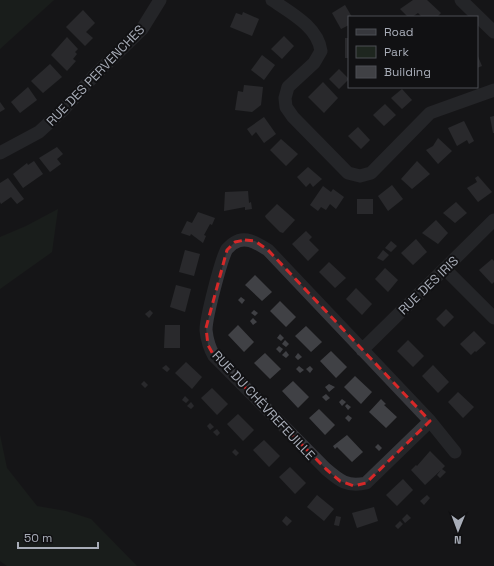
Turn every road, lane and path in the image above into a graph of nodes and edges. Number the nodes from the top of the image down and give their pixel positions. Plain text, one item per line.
1 (160, 0) edge
2 (273, 0) edge
3 (461, 0) edge
4 (478, 16) edge
5 (478, 16) edge
6 (494, 32) edge
7 (494, 90) edge
8 (0, 153) edge
9 (494, 220) edge
10 (445, 269) junction
11 (494, 318) edge
12 (362, 350) junction
13 (430, 421) junction
14 (455, 452) dead end

1 - 8 street, RUE DES PERVENCHES
2 - 7 street
3 - 4 street
5 - 6 street
9 - 10 street, RUE DES IRIS
10 - 11 street
10 - 12 street, RUE DES IRIS
12 - 13 street, RUE DU CHÈVREFEUILLE
12 - 13 street, RUE DU CHÈVREFEUILLE
13 - 14 street, RUE DU CHÈVREFEUILLE

